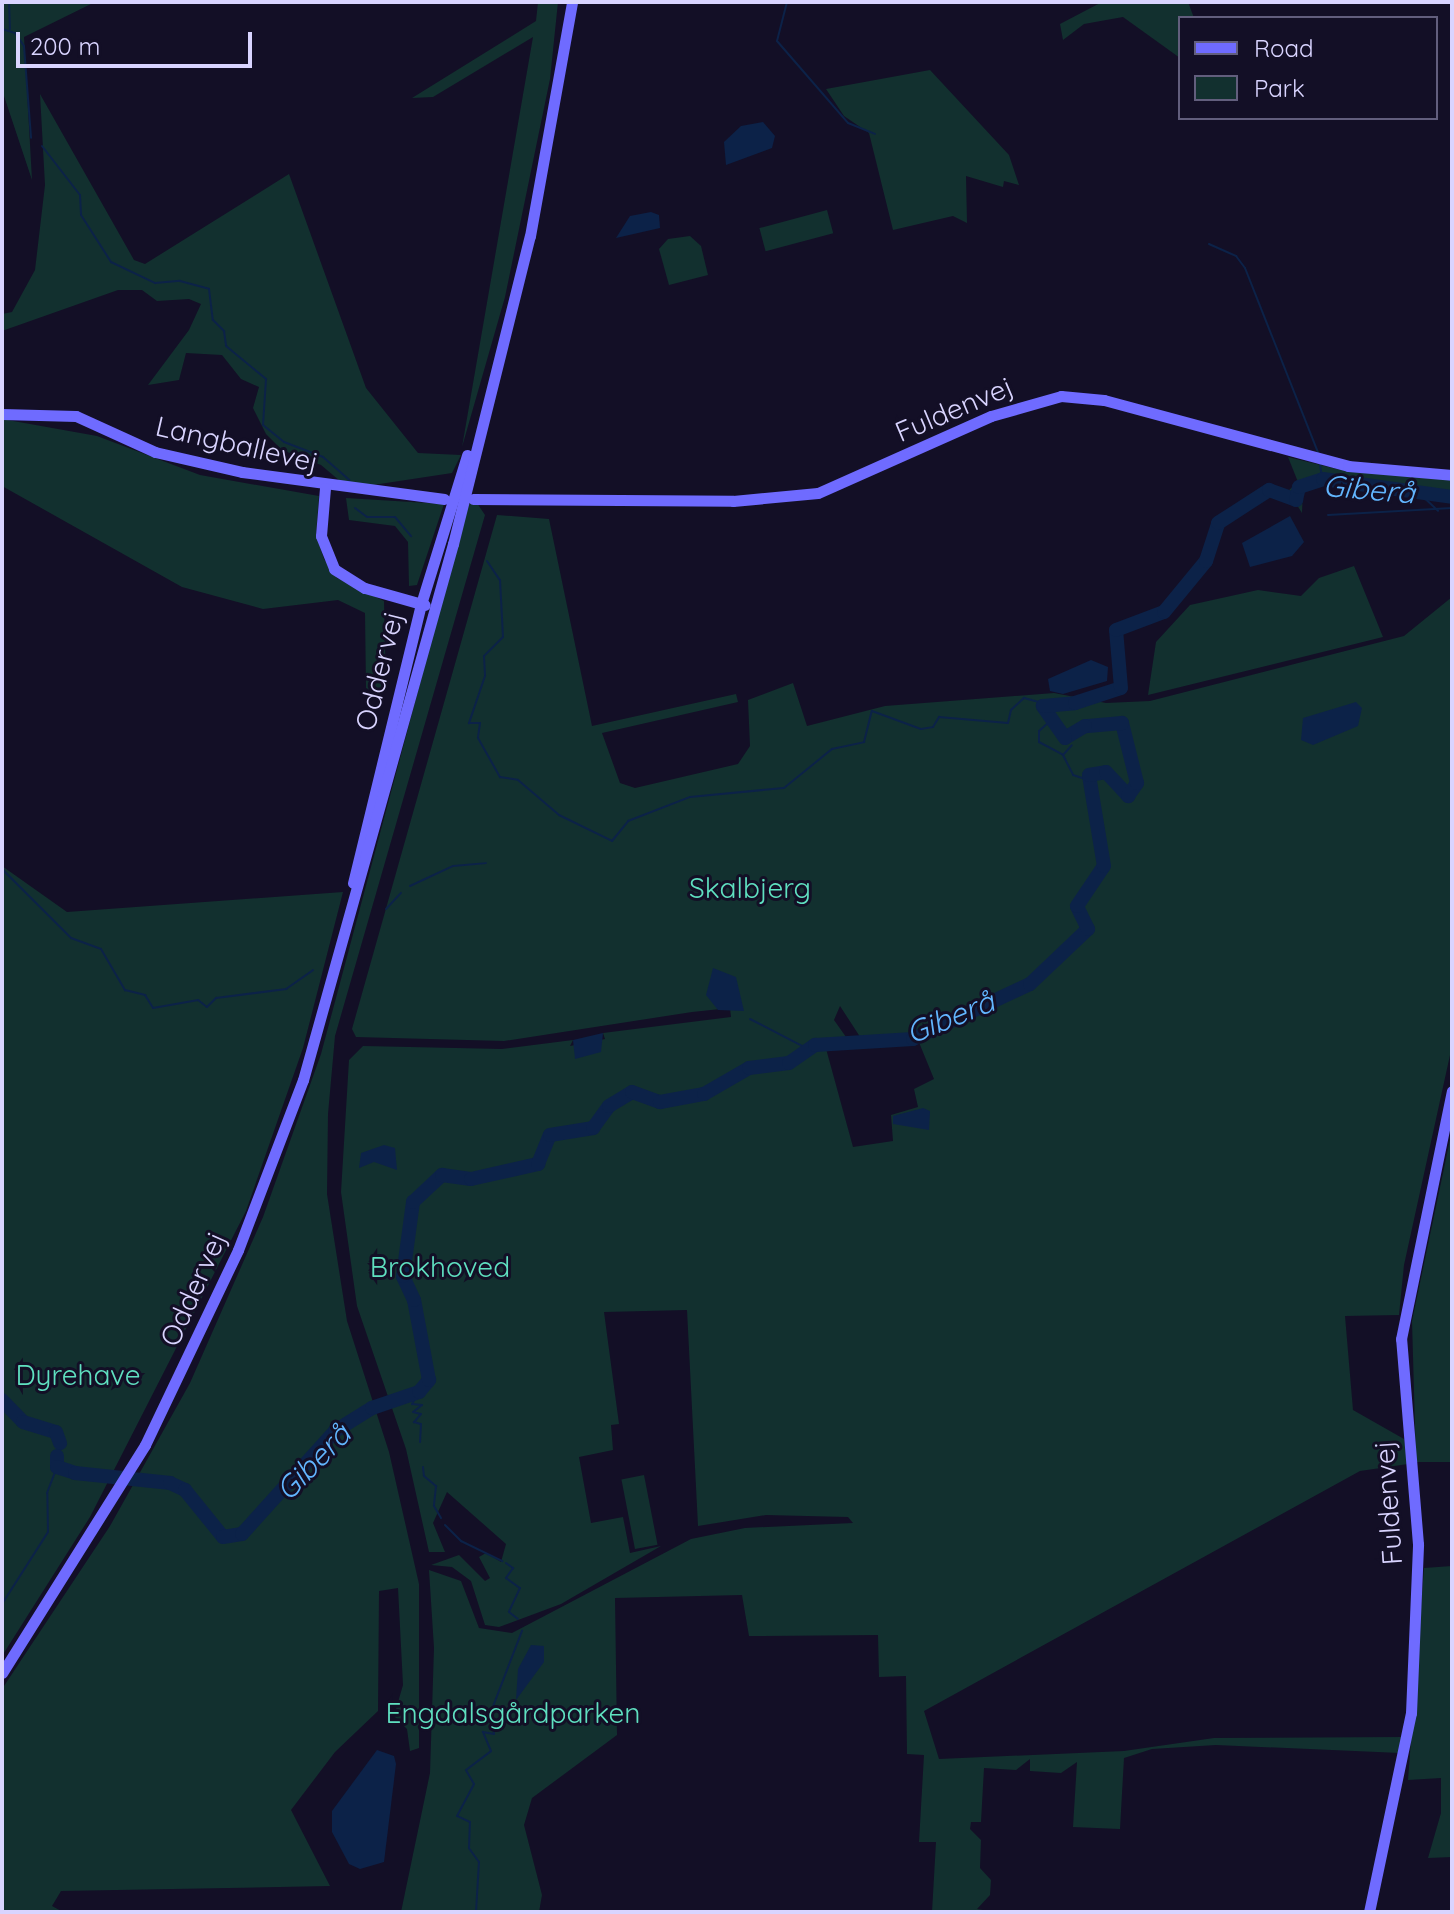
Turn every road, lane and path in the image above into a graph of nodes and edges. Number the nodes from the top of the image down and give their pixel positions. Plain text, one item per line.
1 (572, 2) edge
2 (2, 414) edge
3 (1452, 475) edge
4 (325, 488) junction
5 (444, 499) dead end
6 (473, 499) dead end
7 (427, 606) junction
8 (1452, 1091) edge
9 (2, 1673) edge
10 (1369, 1912) edge

1 - 7 street, Oddervej
2 - 4 street, Langballevej
3 - 6 street, Fuldenvej
4 - 5 street
4 - 7 street, Langballevej
7 - 9 street, Oddervej
8 - 10 street, Fuldenvej

